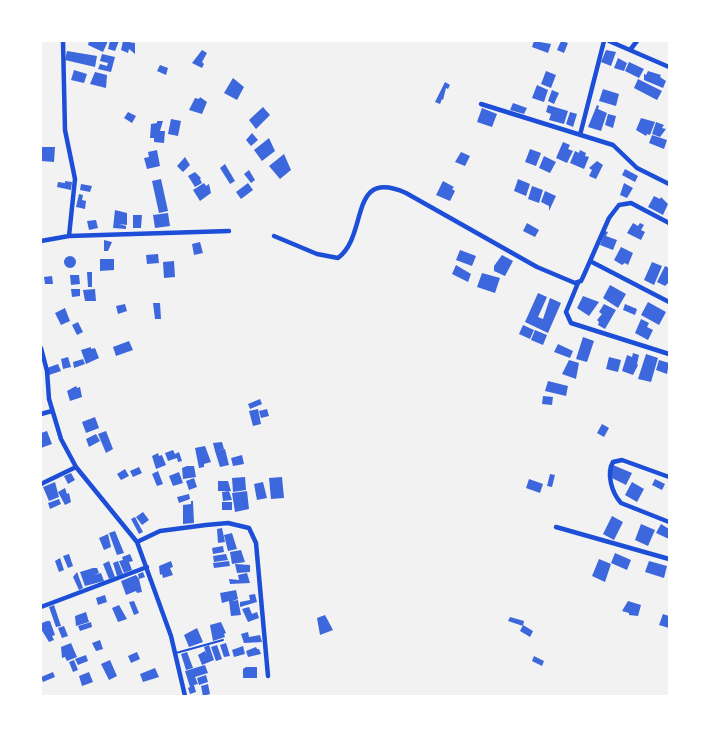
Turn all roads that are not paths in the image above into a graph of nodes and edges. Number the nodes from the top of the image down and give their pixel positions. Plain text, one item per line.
1 (63, 41) edge
2 (604, 41) edge
3 (609, 41) edge
4 (637, 41) edge
5 (630, 50) junction
6 (669, 67) edge
7 (481, 104) dead end
8 (580, 135) junction
9 (669, 184) edge
10 (669, 223) edge
11 (229, 231) dead end
12 (69, 236) junction
13 (274, 236) dead end
14 (41, 241) edge
15 (590, 261) junction
16 (578, 283) junction
17 (669, 302) edge
18 (41, 348) edge
19 (669, 354) edge
20 (52, 411) junction
21 (41, 414) edge
22 (76, 467) junction
23 (669, 477) edge
24 (41, 484) edge
25 (669, 522) edge
26 (556, 527) dead end
27 (137, 542) junction
28 (669, 559) edge
29 (147, 567) junction
30 (41, 607) edge
31 (222, 640) dead end
32 (176, 654) junction
33 (268, 676) dead end
34 (185, 696) edge

1 - 12 street
2 - 8 street
3 - 5 street
4 - 5 street
5 - 6 street
7 - 8 street
8 - 9 street
10 - 15 street
11 - 12 street
12 - 14 street
13 - 16 street
15 - 16 street
15 - 17 street
16 - 19 street
18 - 20 street
20 - 21 street
20 - 22 street
22 - 24 street
22 - 27 street
23 - 25 street
26 - 28 street
27 - 29 street
27 - 33 street
29 - 30 street
29 - 32 street
31 - 32 lane
32 - 34 street

